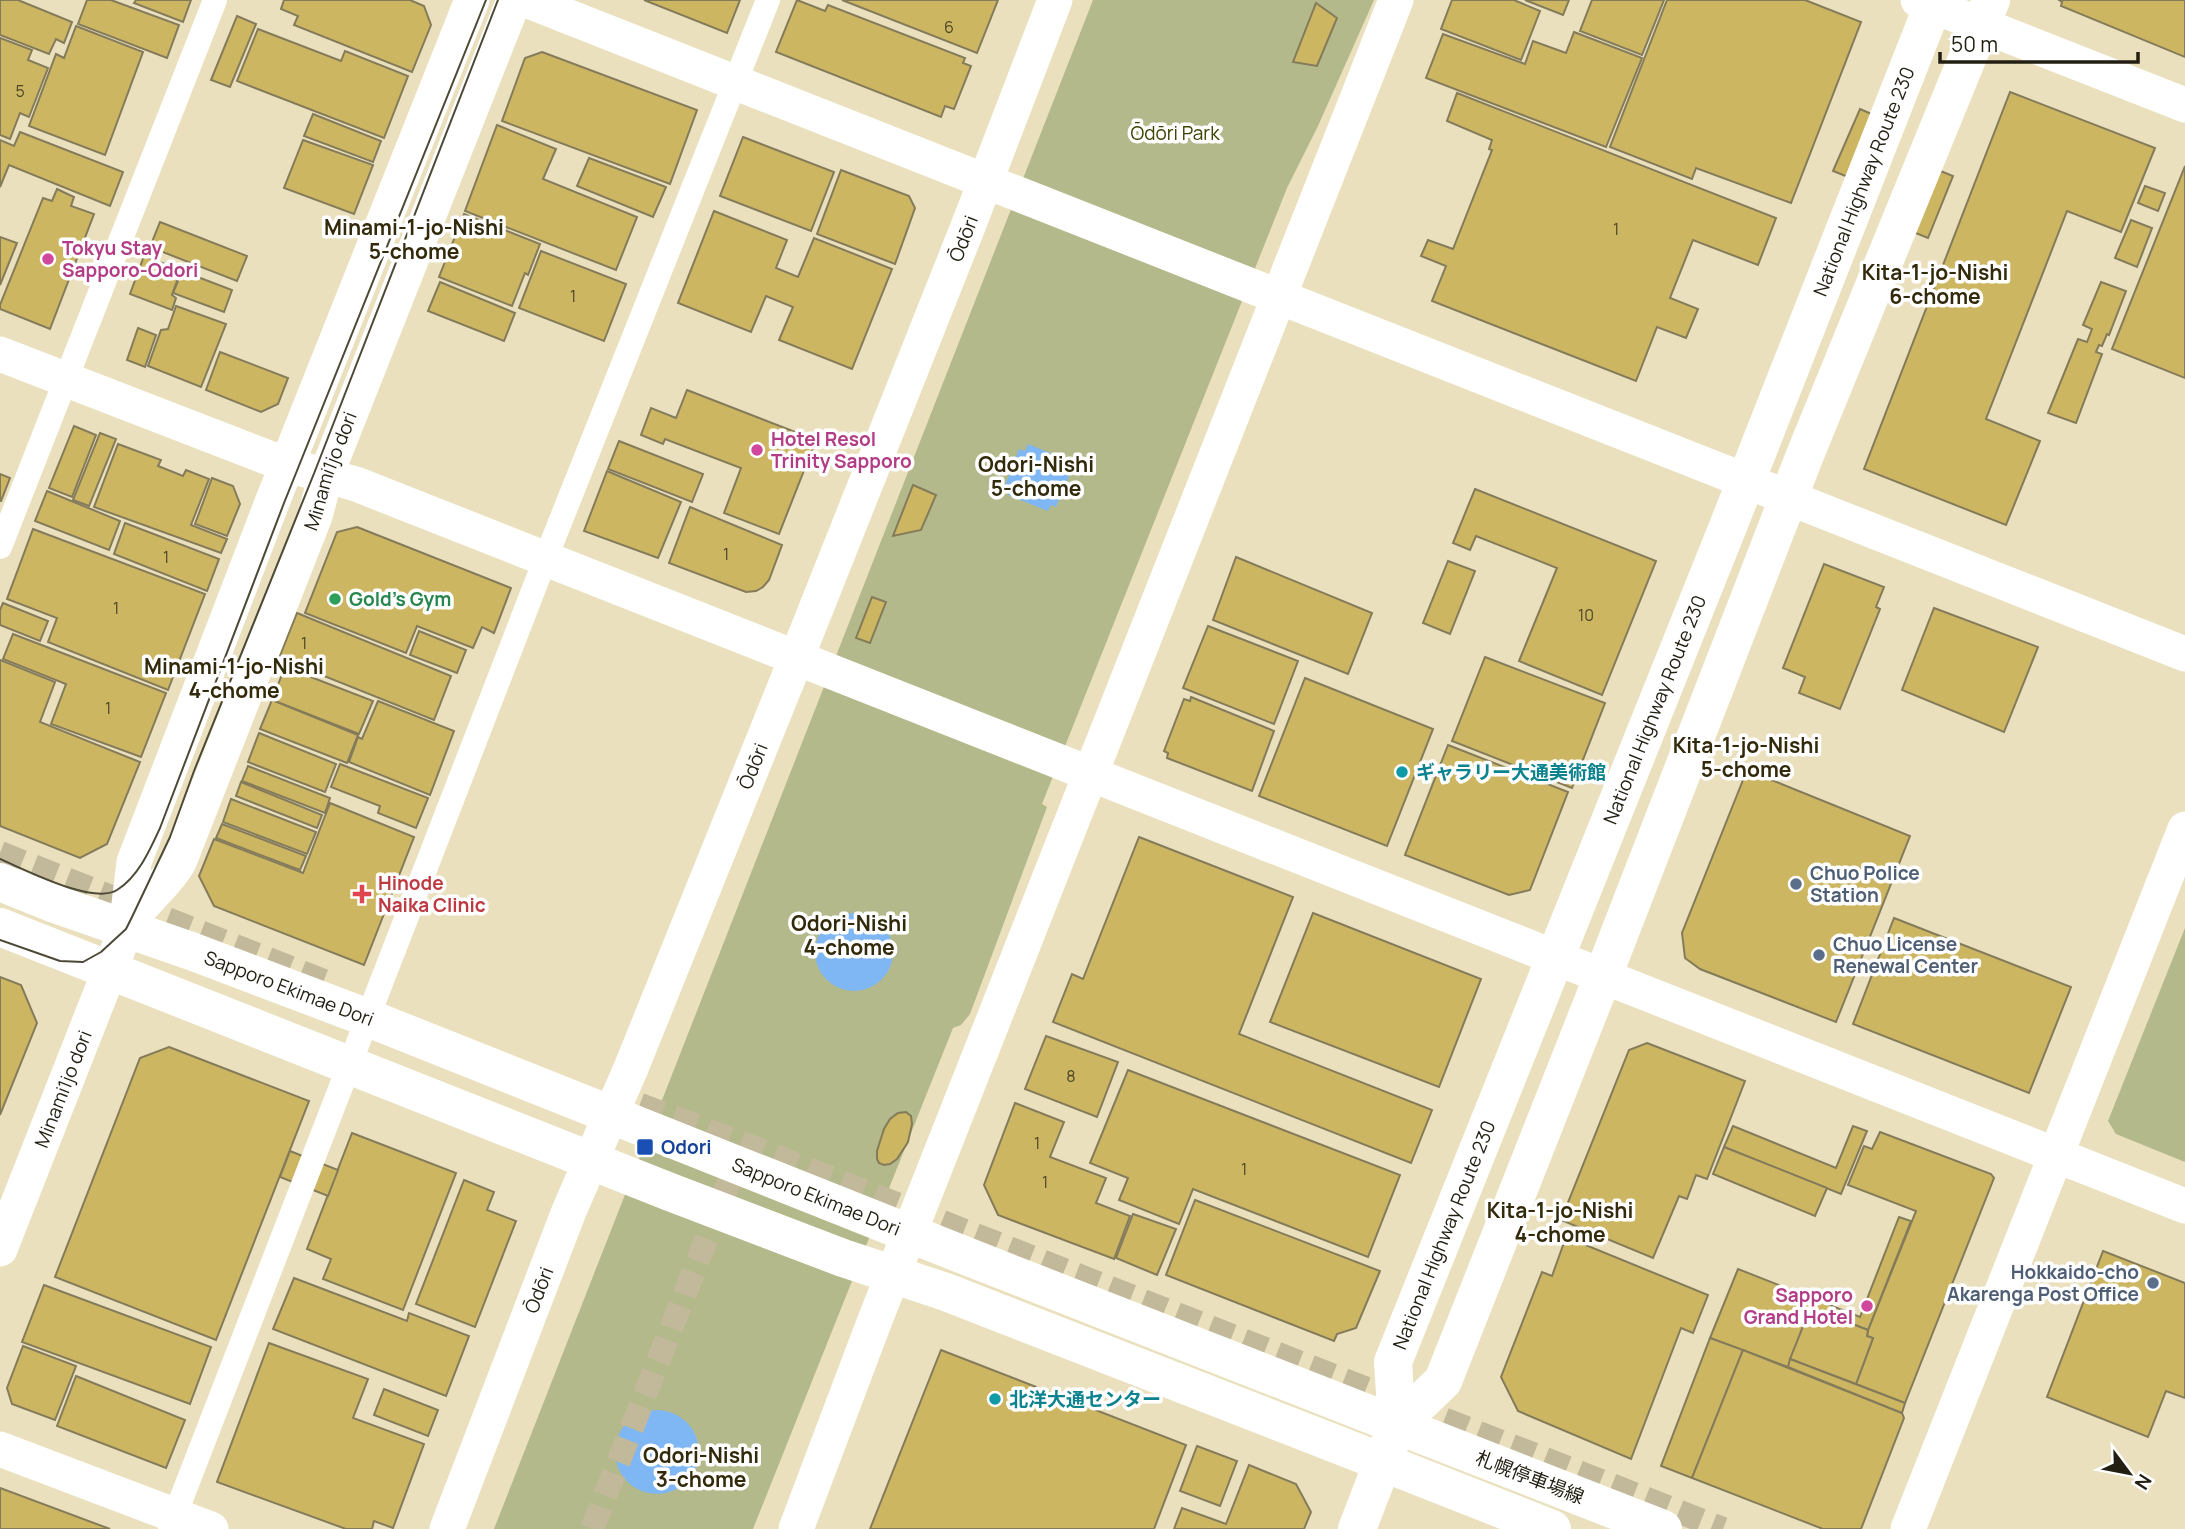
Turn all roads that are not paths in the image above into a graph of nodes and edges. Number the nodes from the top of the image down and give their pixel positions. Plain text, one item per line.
1 (215, 0) edge
2 (472, 0) edge
3 (514, 0) edge
4 (526, 0) edge
5 (768, 0) edge
6 (1055, 0) edge
7 (1396, 0) edge
8 (1929, 2) edge
9 (1986, 12) edge
10 (736, 83) junction
11 (2185, 105) edge
12 (984, 181) junction
13 (1279, 298) junction
14 (0, 354) edge
15 (66, 380) junction
16 (288, 465) junction
17 (326, 475) junction
18 (1746, 481) junction
19 (1789, 498) junction
20 (0, 547) edge
21 (545, 560) junction
22 (2185, 654) edge
23 (796, 659) junction
24 (1091, 775) junction
25 (2185, 830) edge
26 (0, 882) edge
27 (0, 927) edge
28 (126, 929) junction
29 (1556, 958) junction
30 (110, 970) junction
31 (1603, 976) junction
32 (368, 1018) junction
33 (350, 1065) junction
34 (611, 1114) junction
35 (2056, 1155) junction
36 (591, 1161) junction
37 (2185, 1206) edge
38 (909, 1233) junction
39 (0, 1249) edge
40 (893, 1275) junction
41 (1397, 1425) junction
42 (0, 1449) edge
43 (1382, 1462) junction
44 (172, 1522) edge
45 (211, 1529) edge
46 (447, 1529) edge
47 (796, 1529) edge
48 (1357, 1529) edge
49 (1552, 1529) edge
50 (1662, 1529) edge
51 (1908, 1529) edge

1 - 15 street
2 - 16 street, Minami1jo dori
3 - 17 street, Minami1jo dori
4 - 10 street
5 - 10 street
6 - 12 street, Ōdōri
7 - 13 street
8 - 9 street
8 - 18 main road, National Highway Route 230
9 - 11 street
9 - 19 main road
10 - 12 street
10 - 21 street
12 - 13 street
12 - 23 street, Ōdōri
13 - 18 street
13 - 24 street
14 - 15 street
15 - 16 street
15 - 20 street
16 - 17 street
16 - 28 street, Minami1jo dori
17 - 21 street
17 - 28 street, Minami1jo dori
18 - 19 street
18 - 29 main road, National Highway Route 230
19 - 22 street
19 - 31 main road
21 - 23 street
21 - 32 street
23 - 24 street
23 - 34 street, Ōdōri
24 - 29 street
24 - 38 street
25 - 35 street
26 - 28 main road, Sapporo Ekimae Dori
27 - 30 main road
28 - 30 street, Minami1jo dori
28 - 32 main road, Sapporo Ekimae Dori
29 - 31 street
29 - 41 main road, National Highway Route 230
30 - 33 main road
30 - 39 street, Minami1jo dori
31 - 35 street
31 - 41 main road
32 - 33 street
32 - 34 main road, Sapporo Ekimae Dori
33 - 36 main road
33 - 44 street
34 - 36 street, Ōdōri
34 - 38 main road, Sapporo Ekimae Dori
35 - 37 street
35 - 51 street
36 - 40 main road
36 - 46 street, Ōdōri
38 - 40 street
38 - 41 main road, Sapporo Ekimae Dori
40 - 43 main road
40 - 47 street
41 - 43 main road
41 - 50 main road, 札幌停車場線
42 - 44 street
43 - 48 main road
43 - 49 main road, 札幌停車場線
44 - 45 street

